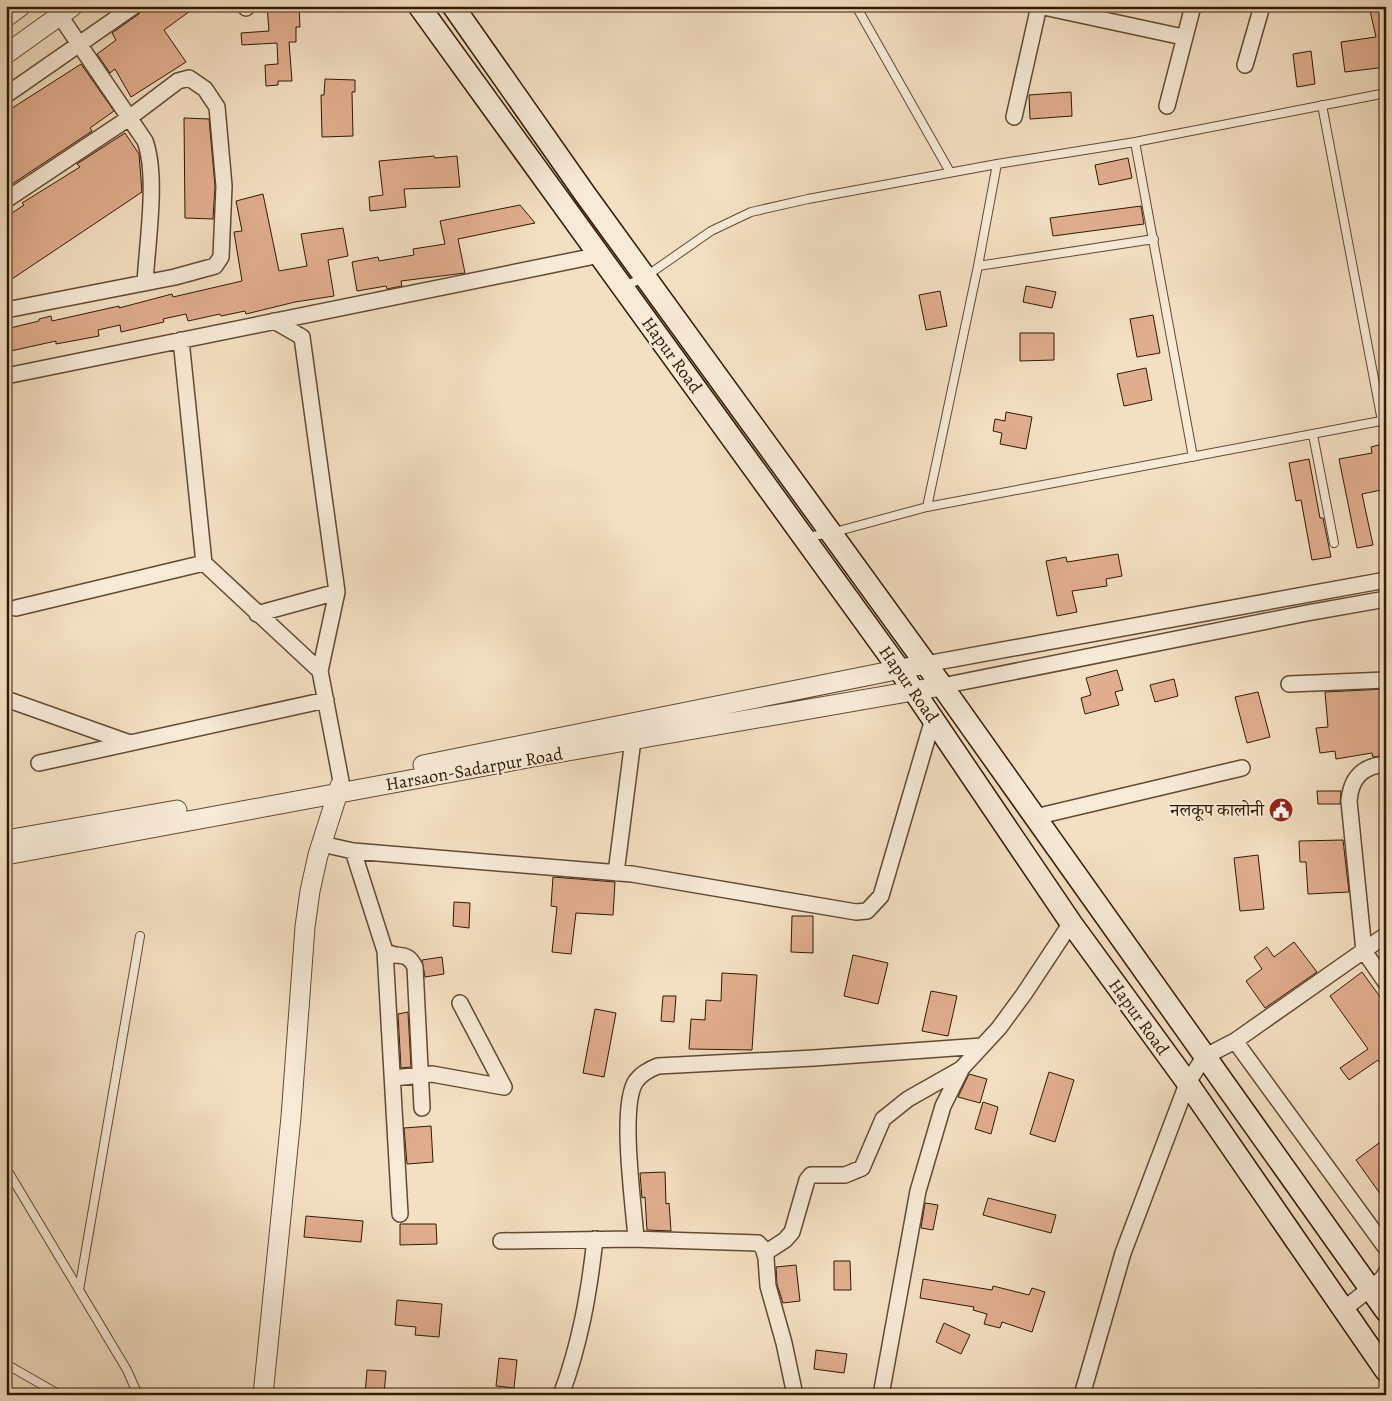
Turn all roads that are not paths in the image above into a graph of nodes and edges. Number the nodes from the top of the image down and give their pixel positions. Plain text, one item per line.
1 (21, 6) edge
2 (134, 6) edge
3 (419, 6) edge
4 (453, 6) edge
5 (856, 6) edge
6 (1039, 6) edge
7 (1193, 6) edge
8 (1262, 6) edge
9 (67, 11) edge
10 (6, 17) edge
11 (1183, 37) junction
12 (79, 44) junction
13 (6, 54) edge
14 (1245, 65) dead end
15 (1386, 93) edge
16 (6, 95) edge
17 (1167, 106) dead end
18 (1322, 106) junction
19 (1014, 117) dead end
20 (129, 118) junction
21 (1135, 142) junction
22 (997, 164) junction
23 (950, 172) junction
24 (6, 200) edge
25 (1154, 239) junction
26 (600, 255) junction
27 (978, 266) junction
28 (645, 277) junction
29 (145, 283) junction
30 (623, 287) junction
31 (6, 310) edge
32 (274, 321) junction
33 (181, 340) junction
34 (6, 376) edge
35 (1384, 421) edge
36 (1313, 435) junction
37 (1194, 457) junction
38 (927, 508) junction
39 (830, 533) junction
40 (804, 537) junction
41 (1334, 543) dead end
42 (204, 562) junction
43 (1386, 580) edge
44 (337, 592) junction
45 (1386, 600) edge
46 (16, 608) dead end
47 (257, 614) junction
48 (926, 664) junction
49 (899, 669) junction
50 (320, 671) junction
51 (1385, 682) edge
52 (1288, 684) dead end
53 (942, 686) junction
54 (914, 691) junction
55 (6, 699) edge
56 (326, 700) junction
57 (933, 719) junction
58 (633, 740) junction
59 (130, 743) junction
60 (38, 763) dead end
61 (1386, 764) edge
62 (1242, 768) dead end
63 (340, 787) junction
64 (1035, 818) junction
65 (6, 840) edge
66 (322, 844) junction
67 (353, 851) junction
68 (6, 855) edge
69 (616, 873) junction
70 (1071, 923) junction
71 (1386, 935) edge
72 (140, 936) dead end
73 (385, 951) junction
74 (1364, 951) junction
75 (1386, 983) edge
76 (460, 1003) dead end
77 (1235, 1041) junction
78 (982, 1046) junction
79 (1204, 1056) junction
80 (962, 1068) junction
81 (420, 1075) junction
82 (393, 1078) junction
83 (1188, 1084) junction
84 (422, 1108) dead end
85 (6, 1168) edge
86 (400, 1214) dead end
87 (595, 1239) junction
88 (636, 1239) junction
89 (501, 1241) dead end
90 (1386, 1248) edge
91 (765, 1253) junction
92 (1381, 1280) edge
93 (79, 1290) junction
94 (1344, 1309) junction
95 (1386, 1311) edge
96 (6, 1364) edge
97 (1386, 1371) edge
98 (60, 1395) edge
99 (138, 1395) edge
100 (263, 1395) edge
101 (561, 1395) edge
102 (795, 1395) edge
103 (881, 1395) edge
104 (1082, 1395) edge

1 - 10 street
2 - 12 street
3 - 26 main road, Hapur Road
4 - 28 main road, Hapur Road
5 - 23 lane
6 - 11 street
6 - 19 street
7 - 11 street
8 - 14 street
9 - 12 street
9 - 13 street
11 - 17 street
12 - 16 street
12 - 20 street
15 - 18 lane
18 - 21 lane
18 - 35 lane
20 - 24 street
20 - 29 street
20 - 29 street
21 - 22 lane
21 - 25 lane
22 - 23 lane
22 - 27 lane
23 - 28 lane
25 - 27 lane
25 - 37 lane
26 - 30 main road, Hapur Road
26 - 32 street
27 - 38 lane
28 - 30 lane
28 - 39 main road, Hapur Road
29 - 31 street
30 - 40 main road, Hapur Road
32 - 33 street
32 - 44 street
33 - 34 street
33 - 42 street
35 - 36 lane
36 - 37 lane
36 - 41 lane
37 - 38 lane
38 - 39 lane
39 - 40 lane
39 - 48 main road, Hapur Road
40 - 49 main road, Hapur Road
42 - 46 street
42 - 47 street
43 - 48 street
44 - 47 street
44 - 50 street
45 - 53 street
47 - 50 street
48 - 49 street, Harsaon-Sadarpur Road
48 - 53 main road, Hapur Road
49 - 54 main road, Hapur Road
49 - 63 street, Harsaon-Sadarpur Road
50 - 56 street
51 - 52 street
53 - 54 street, Harsaon-Sadarpur Road
53 - 64 main road, Hapur Road
54 - 57 main road, Hapur Road
54 - 58 street, Harsaon-Sadarpur Road
55 - 59 street
56 - 59 street
56 - 63 street
57 - 69 street
57 - 70 main road, Hapur Road
58 - 63 street, Harsaon-Sadarpur Road
58 - 69 street
59 - 60 street
61 - 74 street
62 - 64 street
63 - 65 street, Harsaon-Sadarpur Road
63 - 66 street
63 - 68 street, Harsaon-Sadarpur Road
64 - 79 main road, Hapur Road
66 - 67 street
66 - 100 street
67 - 69 street
67 - 73 street
70 - 78 street
70 - 83 main road, Hapur Road
71 - 74 street
72 - 93 lane
73 - 81 street
73 - 82 street
74 - 75 street
74 - 77 street
76 - 81 street
77 - 79 street
77 - 90 street
78 - 80 street
78 - 88 street
79 - 83 street
79 - 92 main road, Hapur Road
80 - 91 street
80 - 103 street
81 - 82 street
81 - 84 street
82 - 86 street
83 - 94 main road, Hapur Road
83 - 104 street
85 - 93 lane
87 - 88 street
87 - 89 street
87 - 101 street
88 - 91 street
91 - 102 street
92 - 94 street
92 - 95 main road, Hapur Road
93 - 99 lane
94 - 97 main road, Hapur Road
96 - 98 lane

